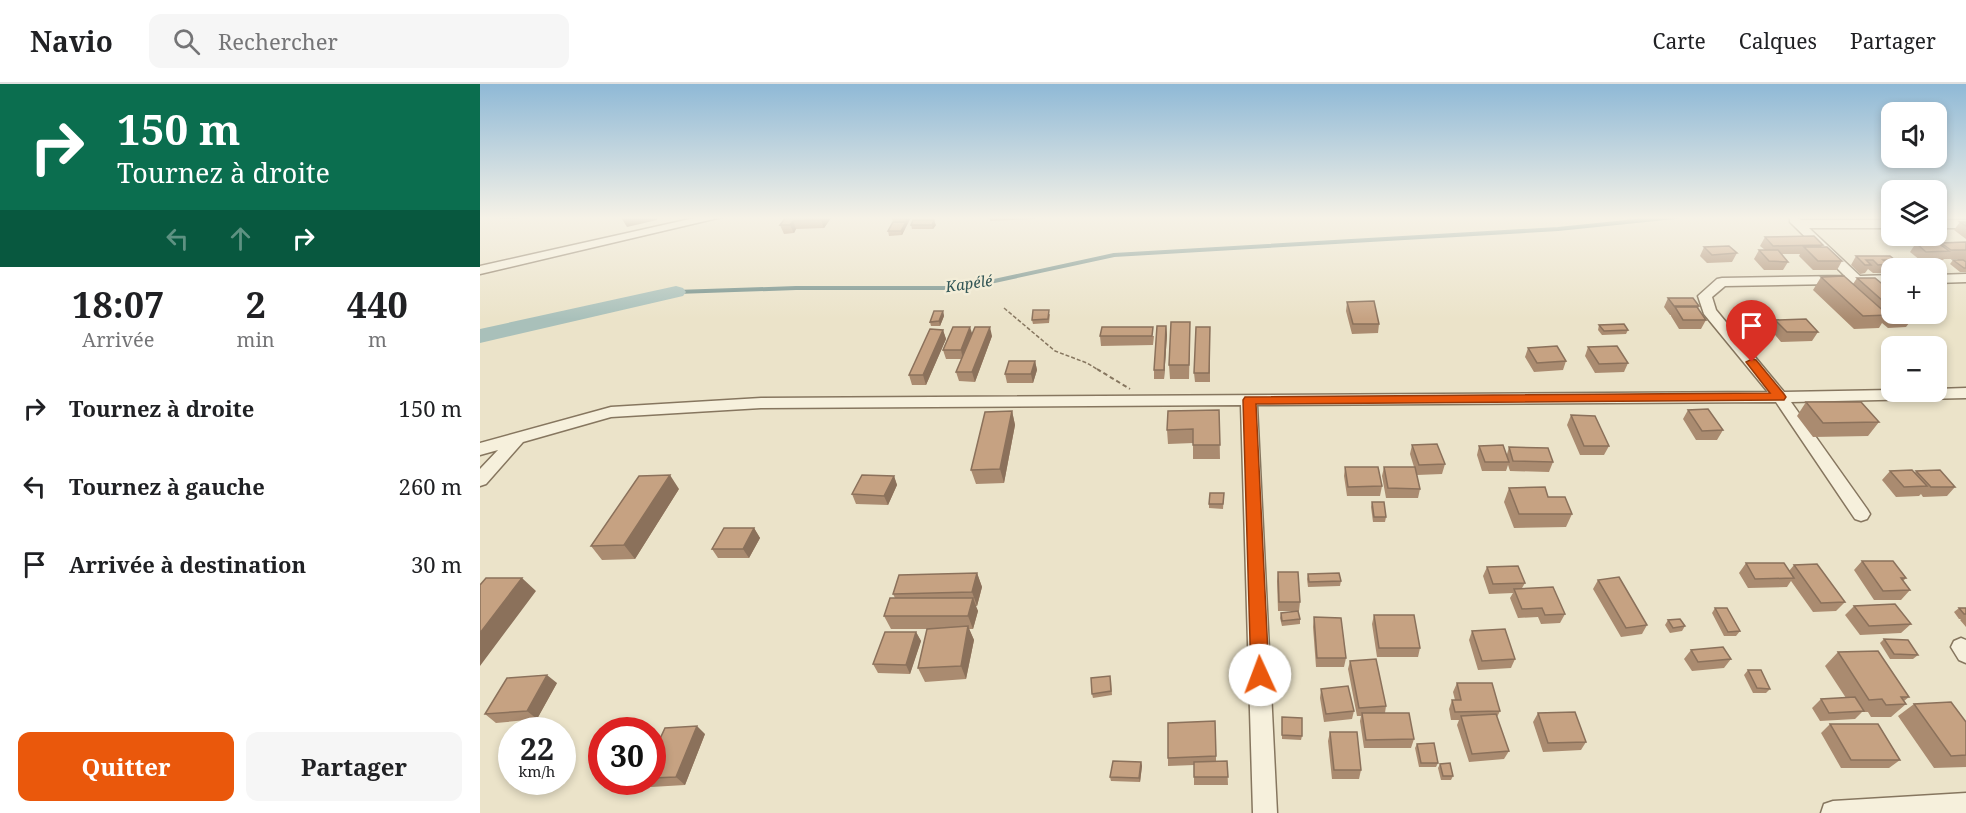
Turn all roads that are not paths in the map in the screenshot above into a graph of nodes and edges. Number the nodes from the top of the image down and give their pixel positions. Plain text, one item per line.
1 (565, 251) edge
2 (1827, 251) edge
3 (480, 270) edge
4 (1966, 278) edge
5 (1856, 279) junction
6 (1881, 279) edge
7 (1947, 279) edge
8 (1963, 396) edge
9 (1780, 397) junction
10 (1249, 400) junction
11 (518, 439) junction
12 (480, 449) edge
13 (480, 480) edge
14 (1861, 514) dead end
15 (1966, 805) edge
16 (1265, 813) edge
17 (1833, 813) edge

1 - 3 street
2 - 5 street
4 - 7 street
5 - 6 street
5 - 9 street
8 - 9 street
9 - 10 street
9 - 14 street
10 - 11 street
10 - 16 street
11 - 12 street
11 - 13 street
15 - 17 street

